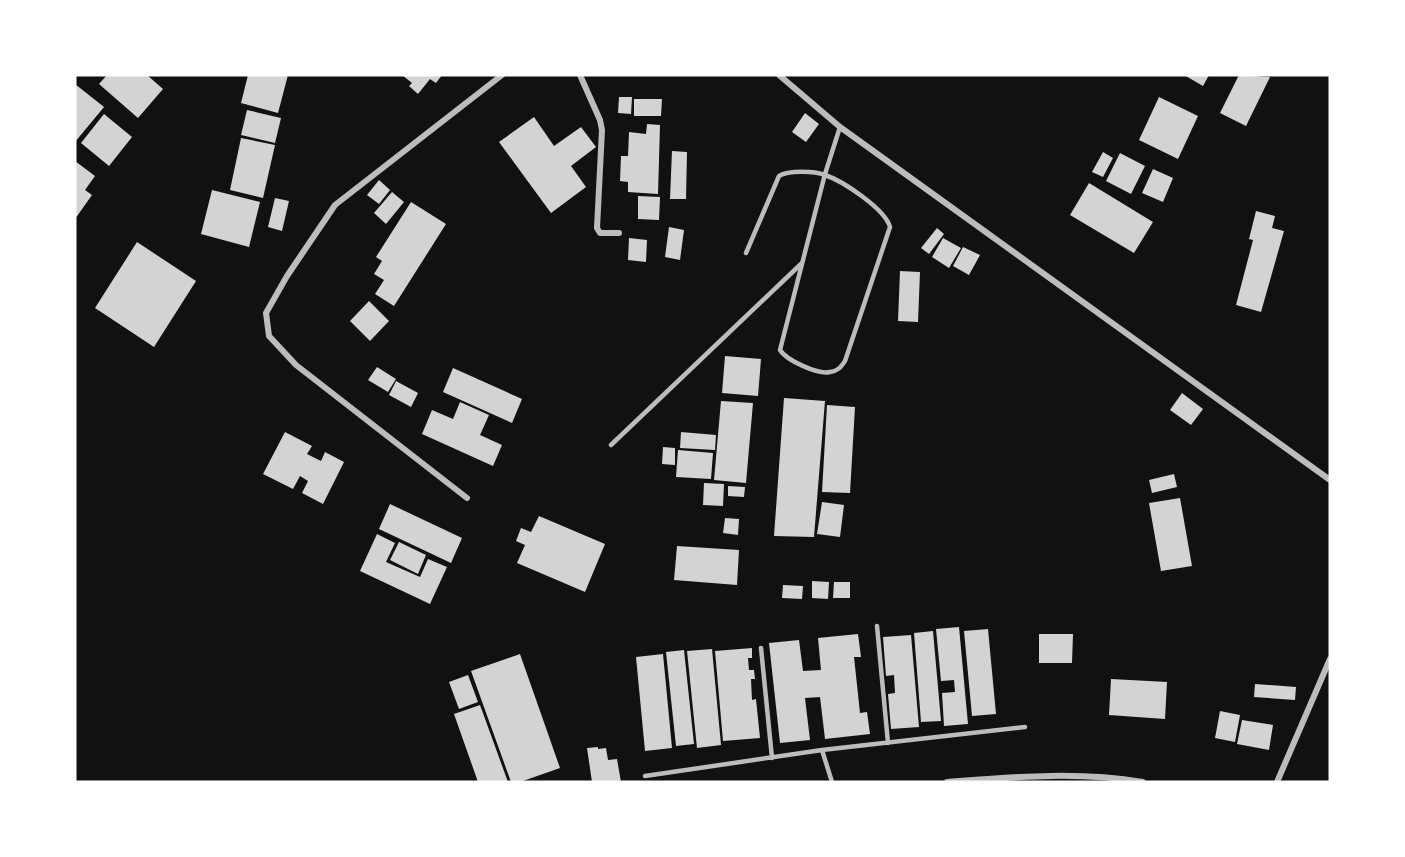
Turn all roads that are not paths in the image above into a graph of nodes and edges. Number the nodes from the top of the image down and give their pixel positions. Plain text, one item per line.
1 (502, 75) edge
2 (580, 75) edge
3 (779, 75) edge
4 (840, 127) junction
5 (825, 174) junction
6 (619, 233) dead end
7 (746, 253) dead end
8 (804, 262) junction
9 (611, 445) dead end
10 (1330, 480) edge
11 (468, 498) dead end
12 (878, 627) dead end
13 (761, 648) dead end
14 (1330, 659) edge
15 (1025, 727) dead end
16 (888, 743) junction
17 (822, 750) junction
18 (772, 758) junction
19 (645, 776) dead end
20 (832, 782) edge
21 (947, 782) edge
22 (1143, 782) edge
23 (1277, 782) edge

1 - 11 street
2 - 6 street
3 - 4 street
4 - 5 lane
4 - 10 street
5 - 7 lane
5 - 8 lane
5 - 8 lane
8 - 9 lane
12 - 16 lane
13 - 18 lane
14 - 23 street
15 - 16 lane
16 - 17 lane
17 - 18 lane
17 - 20 lane
18 - 19 lane
21 - 22 street

